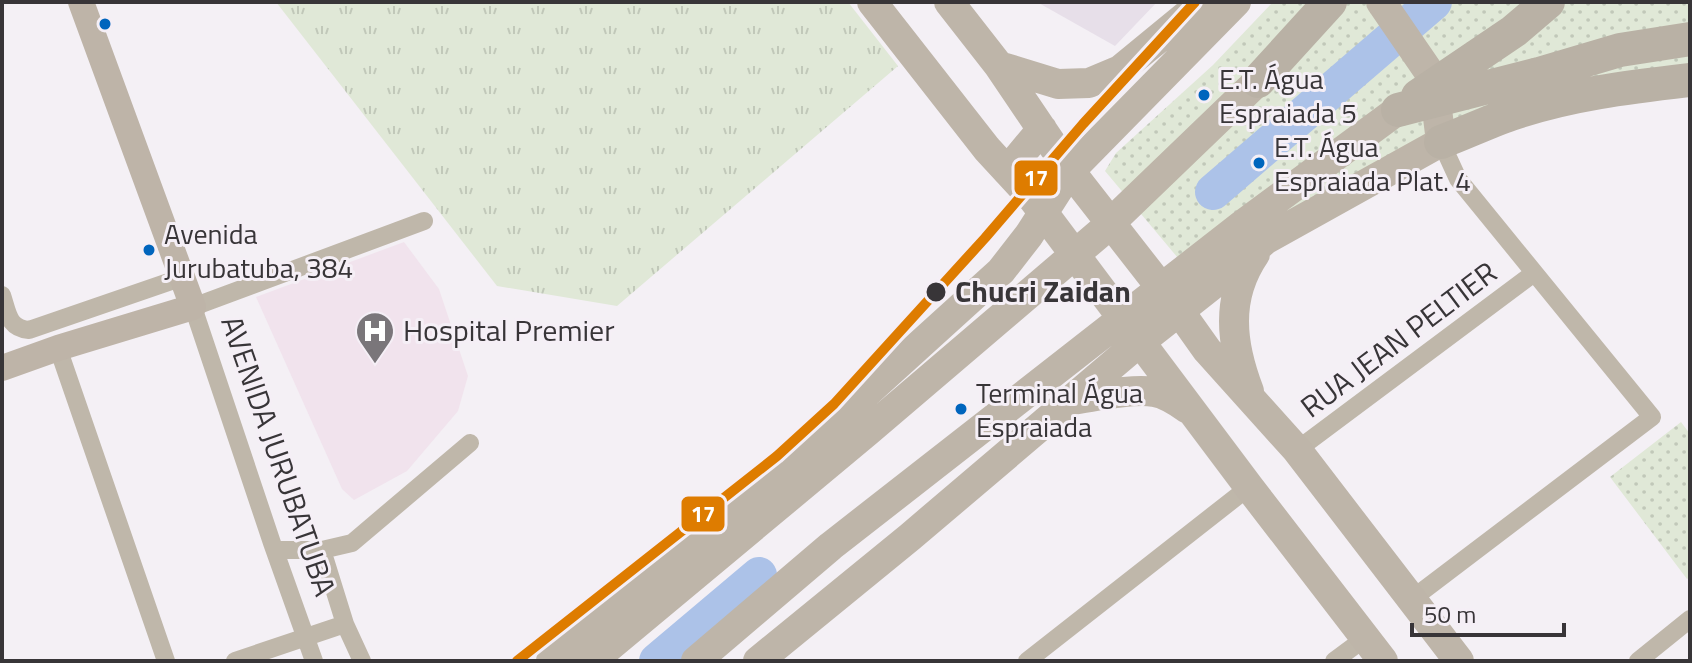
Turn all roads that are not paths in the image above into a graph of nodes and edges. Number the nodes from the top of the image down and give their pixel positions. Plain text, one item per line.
1 (81, 2) edge
2 (872, 2) edge
3 (949, 2) edge
4 (1203, 2) edge
5 (1236, 2) edge
6 (1308, 2) edge
7 (1330, 2) edge
8 (1381, 2) edge
9 (1548, 2) edge
10 (1690, 39) edge
11 (999, 66) junction
12 (1690, 80) edge
13 (1258, 81) junction
14 (1398, 110) junction
15 (1042, 129) junction
16 (1441, 142) junction
17 (997, 160) junction
18 (1070, 171) junction
19 (1043, 214) junction
20 (424, 221) dead end
21 (1265, 240) junction
22 (1001, 271) junction
23 (1534, 273) junction
24 (183, 277) junction
25 (2, 295) edge
26 (193, 307) junction
27 (1180, 312) junction
28 (1141, 342) junction
29 (58, 348) junction
30 (2, 368) edge
31 (1071, 400) junction
32 (1253, 401) junction
33 (1199, 419) junction
34 (470, 443) dead end
35 (1297, 450) junction
36 (1249, 487) junction
37 (275, 550) junction
38 (322, 550) junction
39 (1412, 599) junction
40 (1690, 619) edge
41 (345, 624) junction
42 (306, 638) junction
43 (1374, 649) edge
44 (769, 658) edge
45 (166, 661) edge
46 (235, 661) edge
47 (314, 661) edge
48 (362, 661) edge
49 (551, 661) edge
50 (592, 661) edge
51 (696, 661) edge
52 (1027, 661) edge
53 (1334, 661) edge
54 (1459, 661) edge
55 (1638, 661) edge

1 - 24 street, AVENIDA JURUBATUBA
2 - 17 main road
3 - 11 main road
4 - 11 main road
5 - 18 main road
6 - 13 highway
7 - 13 highway
8 - 16 main road
9 - 14 highway
10 - 14 highway
11 - 15 main road
12 - 16 highway
13 - 50 main road
14 - 51 main road
15 - 17 main road
15 - 18 main road
16 - 21 main road
16 - 23 street
17 - 19 main road
17 - 22 main road
18 - 19 main road
18 - 27 main road
19 - 22 main road
19 - 28 main road
20 - 26 street
21 - 27 main road
21 - 32 main road
22 - 49 main road
23 - 35 street, RUA JEAN PELTIER
23 - 39 street
24 - 25 street
24 - 26 street, AVENIDA JURUBATUBA
26 - 29 street
26 - 37 street, AVENIDA JURUBATUBA
27 - 28 main road
27 - 32 main road
28 - 31 main road
28 - 33 main road
29 - 30 street
29 - 45 street
31 - 33 main road
31 - 44 main road
32 - 35 main road
33 - 36 main road
34 - 38 street
35 - 39 main road
36 - 43 main road
36 - 52 street
37 - 38 street
37 - 42 street, AVENIDA JURUBATUBA
38 - 41 street, AVENIDA JURUBATUBA
39 - 54 main road
40 - 55 street
41 - 42 street
41 - 48 street, AVENIDA JURUBATUBA
42 - 46 street
42 - 47 street, AVENIDA JURUBATUBA
43 - 53 street

